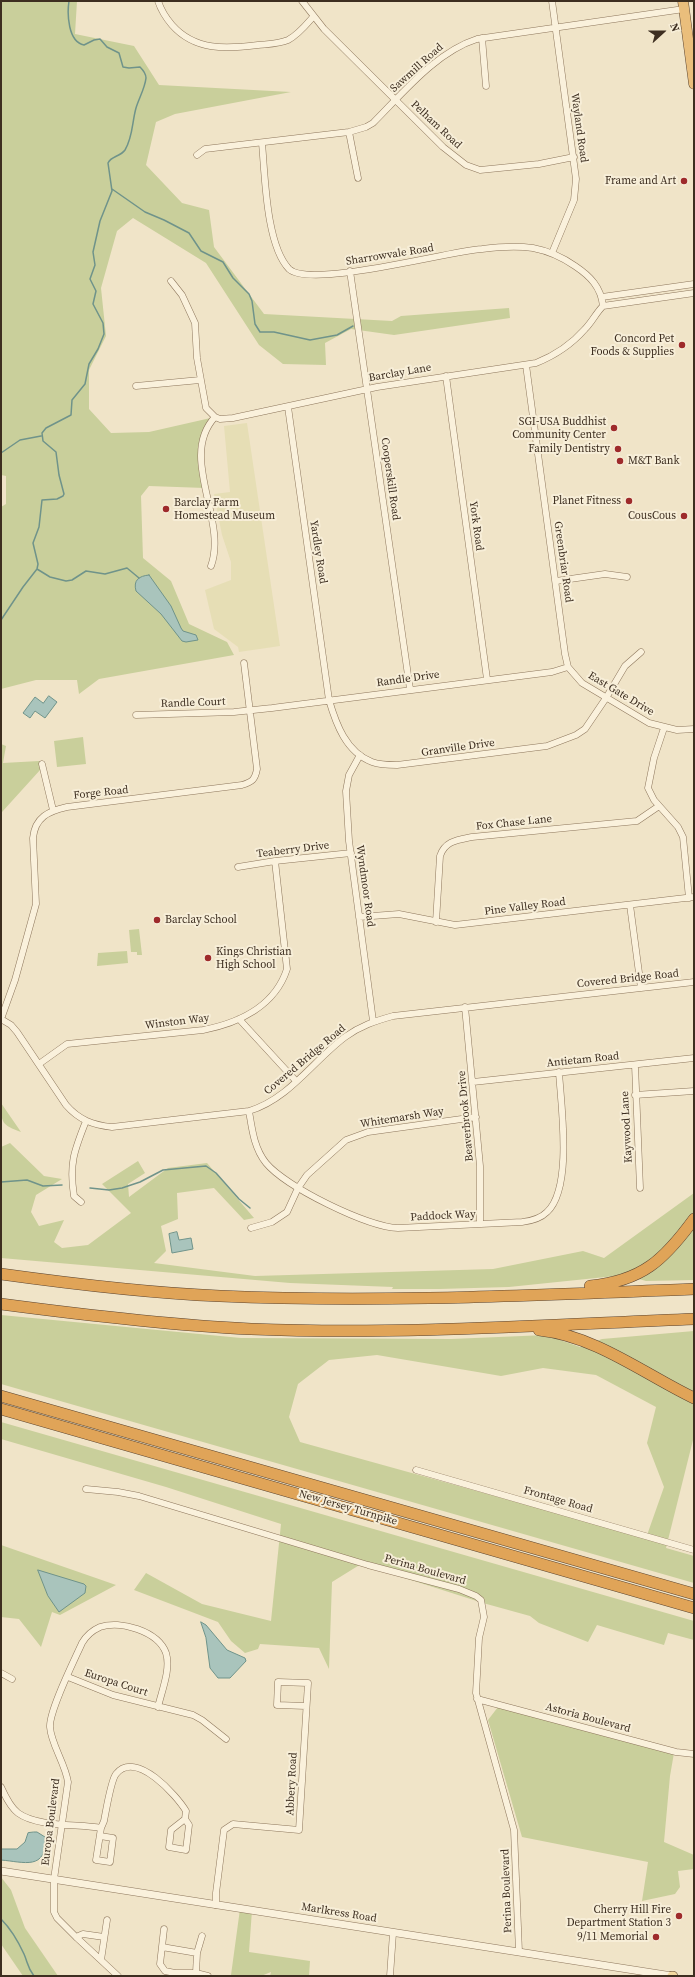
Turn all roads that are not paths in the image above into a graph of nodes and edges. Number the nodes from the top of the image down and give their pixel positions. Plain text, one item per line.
1 (158, 1) edge
2 (302, 1) edge
3 (552, 1) edge
4 (683, 5) edge
5 (313, 17) junction
6 (555, 27) junction
7 (482, 38) junction
8 (694, 84) edge
9 (486, 86) dead end
10 (396, 101) junction
11 (349, 132) junction
12 (262, 143) junction
13 (197, 155) dead end
14 (574, 157) junction
15 (358, 178) dead end
16 (552, 254) junction
17 (350, 271) junction
18 (171, 281) dead end
19 (694, 284) edge
20 (694, 293) edge
21 (602, 301) junction
22 (526, 365) junction
23 (446, 376) junction
24 (200, 380) junction
25 (136, 386) dead end
26 (367, 389) junction
27 (288, 407) junction
28 (215, 417) junction
29 (211, 566) dead end
30 (627, 577) dead end
31 (556, 581) junction
32 (641, 652) dead end
33 (244, 663) dead end
34 (568, 667) junction
35 (487, 679) junction
36 (410, 689) junction
37 (606, 698) junction
38 (329, 700) junction
39 (251, 710) junction
40 (136, 715) dead end
41 (664, 728) junction
42 (694, 729) edge
43 (360, 755) junction
44 (42, 764) dead end
45 (659, 806) junction
46 (53, 810) junction
47 (351, 853) junction
48 (275, 861) junction
49 (238, 868) dead end
50 (692, 898) edge
51 (630, 905) junction
52 (359, 917) junction
53 (436, 922) junction
54 (694, 982) edge
55 (641, 988) junction
56 (465, 1007) junction
57 (1, 1019) edge
58 (239, 1019) junction
59 (373, 1021) junction
60 (694, 1058) edge
61 (39, 1064) junction
62 (634, 1064) junction
63 (559, 1072) junction
64 (296, 1081) junction
65 (474, 1082) junction
66 (694, 1092) edge
67 (635, 1095) junction
68 (249, 1111) junction
69 (476, 1117) junction
70 (86, 1121) junction
71 (298, 1188) junction
72 (640, 1188) dead end
73 (81, 1202) dead end
74 (694, 1219) edge
75 (480, 1224) junction
76 (251, 1228) dead end
77 (1, 1274) edge
78 (694, 1289) edge
79 (502, 1296) junction
80 (1, 1304) edge
81 (694, 1318) edge
82 (505, 1326) junction
83 (1, 1396) edge
84 (694, 1398) edge
85 (1, 1409) edge
86 (416, 1470) dead end
87 (86, 1489) dead end
88 (694, 1550) edge
89 (694, 1594) edge
90 (694, 1608) edge
91 (1, 1673) edge
92 (68, 1677) junction
93 (12, 1679) dead end
94 (477, 1699) junction
95 (57, 1700) joint
96 (306, 1706) junction
97 (158, 1707) junction
98 (226, 1739) dead end
99 (694, 1754) edge
100 (1, 1787) edge
101 (185, 1819) junction
102 (63, 1825) junction
103 (101, 1828) junction
104 (100, 1836) dead end
105 (1, 1871) edge
106 (54, 1879) junction
107 (216, 1905) junction
108 (107, 1920) dead end
109 (164, 1929) dead end
110 (393, 1934) junction
111 (202, 1936) dead end
112 (76, 1937) junction
113 (104, 1937) junction
114 (162, 1946) junction
115 (519, 1952) junction
116 (197, 1953) junction
117 (101, 1960) junction
118 (196, 1973) junction
119 (175, 1975) edge
120 (118, 1976) edge
121 (208, 1976) edge
122 (390, 1976) edge
123 (672, 1976) edge

1 - 5 street
2 - 5 street, Pelham Road
3 - 6 street, Wayland Road
4 - 6 street, Sawmill Road
4 - 8 highway
5 - 10 street, Pelham Road
6 - 7 street, Sawmill Road
6 - 14 street, Wayland Road
7 - 9 street
7 - 10 street, Sawmill Road
10 - 11 street, Sawmill Road
10 - 14 street, Pelham Road
11 - 12 street, Sawmill Road
11 - 15 street
12 - 13 street, Sawmill Road
12 - 17 street, Sharrowvale Road
14 - 16 street, Wayland Road
16 - 17 street, Sharrowvale Road
16 - 21 street, Sharrowvale Road
17 - 26 street, Cooperskill Road
18 - 24 street
19 - 21 street
20 - 21 street
21 - 22 street, Barclay Lane
22 - 23 street, Barclay Lane
22 - 31 street, Greenbriar Road
23 - 26 street, Barclay Lane
23 - 35 street, York Road
24 - 25 street
24 - 28 street
26 - 27 street, Barclay Lane
26 - 36 street, Cooperskill Road
27 - 28 street, Barclay Lane
27 - 38 street, Yardley Road
28 - 29 street
30 - 31 street
31 - 34 street, Greenbriar Road
32 - 37 street, Granville Drive
33 - 39 street, Forge Road
34 - 35 street, Randle Drive
34 - 37 street, East Gate Drive
35 - 36 street, Randle Drive
36 - 38 street, Randle Drive
37 - 41 street, East Gate Drive
37 - 43 street, Granville Drive
38 - 39 street, Randle Drive
38 - 43 street, Granville Drive
39 - 40 street, Randle Court
39 - 46 street, Forge Road
41 - 42 street, East Gate Drive
41 - 45 street
43 - 47 street, Wyndmoor Road
44 - 46 street
45 - 50 street
45 - 53 street, Fox Chase Lane
46 - 57 street
47 - 48 street, Teaberry Drive
47 - 52 street, Wyndmoor Road
48 - 49 street, Teaberry Drive
48 - 58 street, Winston Way
50 - 51 street, Pine Valley Road
51 - 53 street, Pine Valley Road
51 - 55 street
52 - 53 street, Pine Valley Road
52 - 59 street, Wyndmoor Road
54 - 55 street, Covered Bridge Road
55 - 56 street, Covered Bridge Road
56 - 59 street, Covered Bridge Road
56 - 65 street, Beaverbrook Drive
57 - 61 street, Covered Bridge Road
58 - 61 street, Winston Way
58 - 64 street
59 - 64 street, Covered Bridge Road
60 - 62 street, Antietam Road
61 - 70 street, Covered Bridge Road
62 - 63 street, Antietam Road
62 - 67 street, Kaywood Lane
63 - 65 street, Antietam Road
63 - 75 street, Paddock Way
64 - 68 street, Covered Bridge Road
65 - 69 street, Beaverbrook Drive
66 - 67 street
67 - 72 street, Kaywood Lane
68 - 70 street, Covered Bridge Road
68 - 71 street, Paddock Way
69 - 71 street, Whitemarsh Way
69 - 75 street, Beaverbrook Drive
70 - 73 street
71 - 75 street, Paddock Way
71 - 76 street, Whitemarsh Way
74 - 79 highway
77 - 79 highway
78 - 79 highway
80 - 82 highway
81 - 82 highway
82 - 84 highway
83 - 89 highway, New Jersey Turnpike
85 - 90 highway, New Jersey Turnpike
86 - 88 street, Frontage Road
87 - 94 street, Perina Boulevard
91 - 93 street
92 - 95 street, Europa Court
92 - 97 street, Europa Court
92 - 97 street, Europa Court
94 - 99 street, Astoria Boulevard
94 - 115 street, Perina Boulevard
95 - 102 street, Europa Boulevard
96 - 96 street, Abbery Road
96 - 107 street, Abbery Road
97 - 98 street, Europa Court
100 - 102 street
101 - 101 street
101 - 103 street
102 - 103 street
102 - 106 street, Europa Boulevard
103 - 104 street
105 - 106 street, Marlkress Road
106 - 107 street, Marlkress Road
106 - 112 street, Europa Boulevard
107 - 110 street, Marlkress Road
108 - 113 street
109 - 114 street
110 - 115 street, Marlkress Road
110 - 122 street
111 - 116 street
112 - 113 street
112 - 117 street, Europa Boulevard
113 - 117 street
114 - 116 street
114 - 119 street
115 - 123 street, Marlkress Road
116 - 118 street
117 - 120 street, Europa Boulevard
118 - 119 street
118 - 121 street

